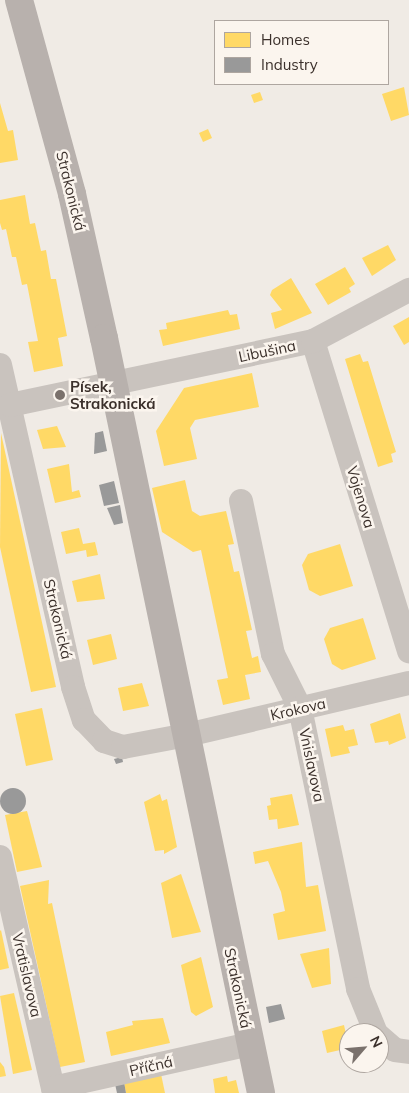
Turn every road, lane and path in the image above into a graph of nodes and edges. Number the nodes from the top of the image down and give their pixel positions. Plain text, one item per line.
1 (19, 0) edge
2 (409, 290) edge
3 (313, 341) junction
4 (0, 365) edge
5 (114, 385) junction
6 (10, 405) junction
7 (240, 501) dead end
8 (409, 652) edge
9 (409, 683) edge
10 (300, 708) junction
11 (187, 736) junction
12 (0, 857) edge
13 (372, 1023) edge
14 (250, 1044) junction
15 (389, 1045) edge
16 (409, 1052) edge
17 (54, 1091) edge
18 (261, 1093) edge

1 - 5 main road, Strakonická
2 - 3 street, Libušina
3 - 5 street, Libušina
3 - 8 street, Vojenova
4 - 6 street, Strakonická
5 - 6 street
5 - 11 main road, Strakonická
6 - 11 street, Strakonická
7 - 10 street, Vnislavova
9 - 10 street, Krokova
10 - 11 street, Krokova
10 - 13 street, Vnislavova
11 - 14 main road, Strakonická
12 - 17 street, Vratislavova
14 - 17 street, Příčná
14 - 18 main road, Strakonická
15 - 16 street

